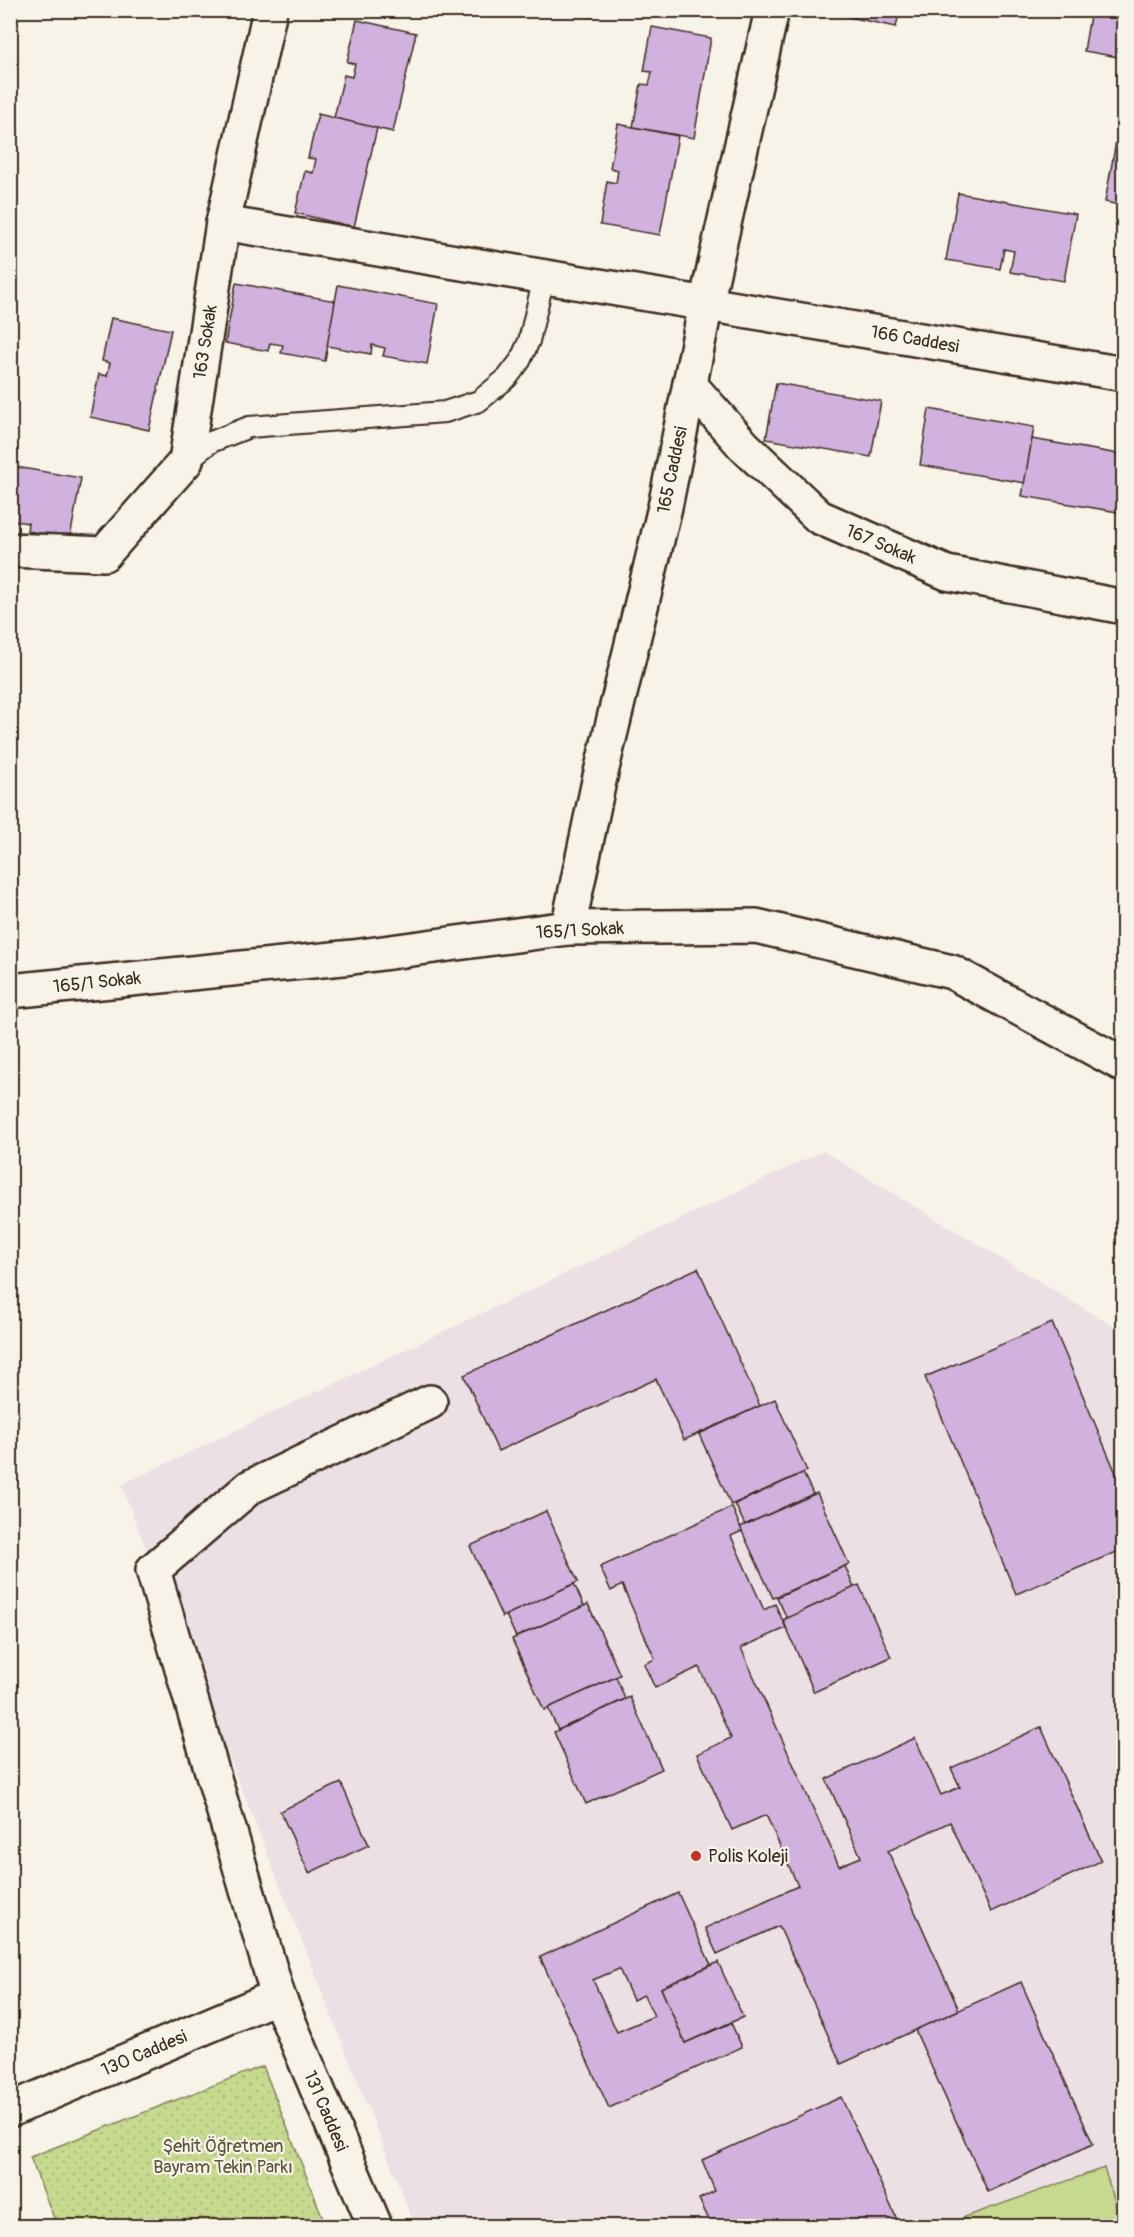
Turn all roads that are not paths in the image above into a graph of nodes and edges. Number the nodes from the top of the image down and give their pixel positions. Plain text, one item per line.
1 (270, 10) edge
2 (772, 10) edge
3 (223, 223) junction
4 (544, 277) junction
5 (706, 303) junction
6 (1124, 374) edge
7 (690, 385) junction
8 (186, 461) junction
9 (10, 550) edge
10 (1124, 607) edge
11 (568, 928) junction
12 (10, 991) edge
13 (1124, 1065) edge
14 (430, 1402) dead end
15 (278, 1996) junction
16 (10, 2110) edge
17 (375, 2226) edge

1 - 3 street, 163 Sokak
2 - 5 street, 165 Caddesi
3 - 4 street, 166 Caddesi
3 - 8 street, 163 Sokak
4 - 5 street, 166 Caddesi
4 - 8 lane
5 - 6 street, 166 Caddesi
5 - 7 street, 165 Caddesi
7 - 10 street, 167 Sokak
7 - 11 street, 165 Caddesi
8 - 9 street
11 - 12 street, 165/1 Sokak
11 - 13 street, 165/1 Sokak
14 - 15 street, 131 Caddesi
15 - 16 street, 130 Caddesi
15 - 17 street, 131 Caddesi

